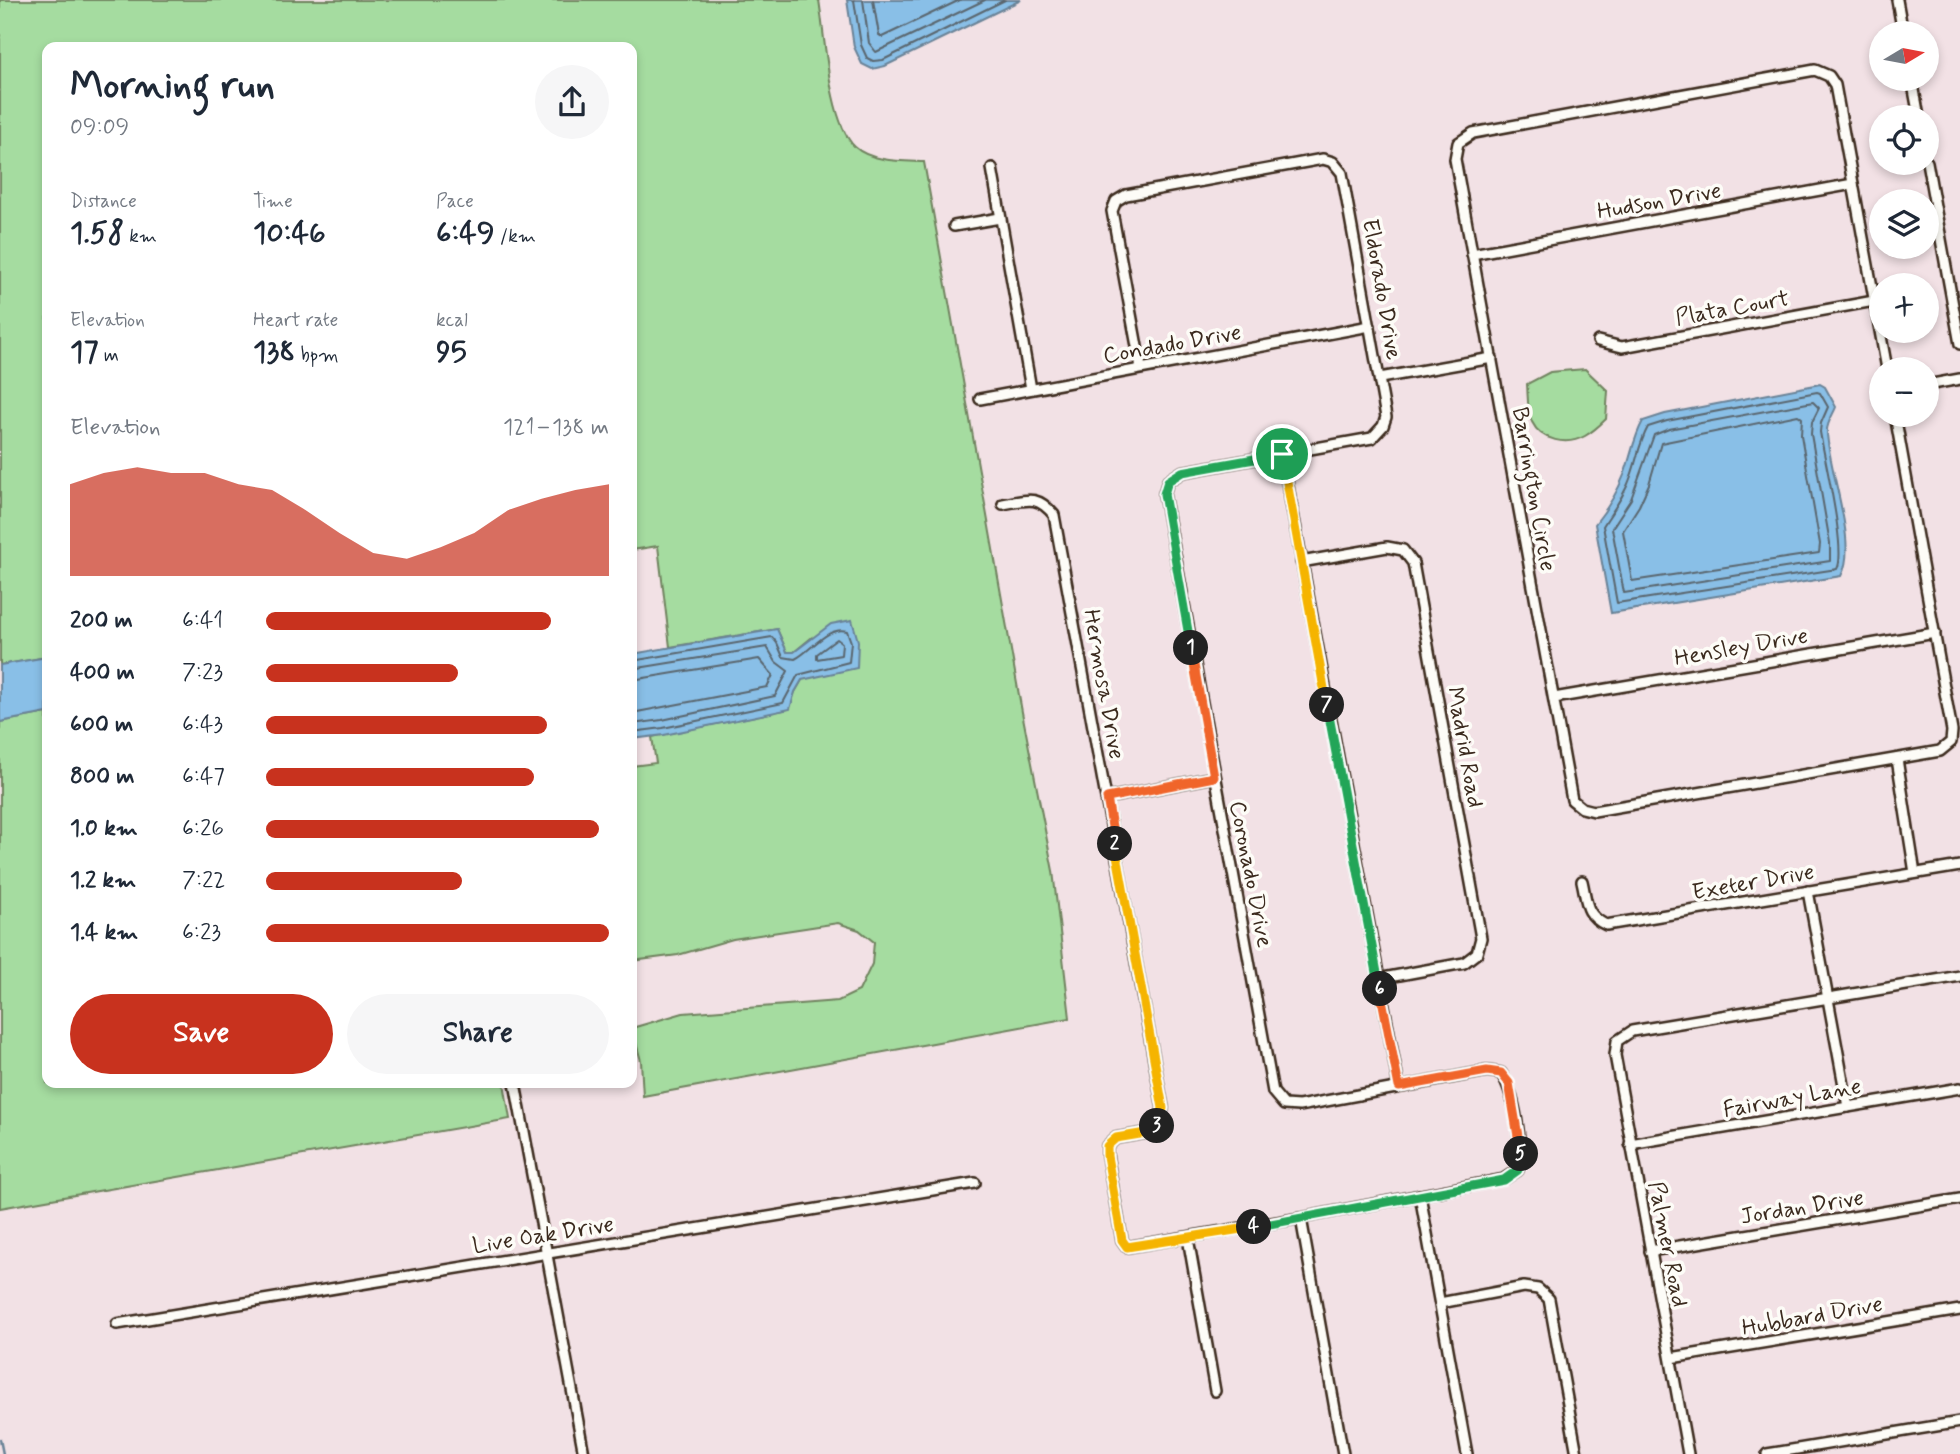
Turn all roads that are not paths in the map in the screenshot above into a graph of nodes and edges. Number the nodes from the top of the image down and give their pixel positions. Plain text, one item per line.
1 (1897, 0) edge
2 (1901, 21) edge
3 (992, 168) dead end
4 (1929, 175) edge
5 (1853, 184) junction
6 (1000, 218) junction
7 (954, 226) dead end
8 (1472, 254) junction
9 (1869, 273) edge
10 (1869, 301) edge
11 (1370, 326) junction
12 (1598, 341) dead end
13 (1960, 344) edge
14 (1492, 358) junction
15 (1141, 368) junction
16 (1380, 378) junction
17 (1960, 379) edge
18 (1939, 383) edge
19 (1031, 389) junction
20 (980, 399) dead end
21 (1897, 427) edge
22 (1282, 454) junction
23 (1003, 504) dead end
24 (1301, 562) junction
25 (1935, 633) junction
26 (1554, 698) junction
27 (1897, 759) junction
28 (1214, 777) junction
29 (1107, 798) junction
30 (1960, 866) edge
31 (1915, 873) junction
32 (1582, 881) dead end
33 (1808, 891) junction
34 (1960, 976) edge
35 (1378, 979) junction
36 (1828, 998) junction
37 (1399, 1087) junction
38 (516, 1088) edge
39 (1960, 1088) edge
40 (1848, 1107) junction
41 (1630, 1144) junction
42 (975, 1183) dead end
43 (1420, 1195) junction
44 (1960, 1199) edge
45 (1301, 1219) junction
46 (1188, 1238) junction
47 (1650, 1251) junction
48 (546, 1253) junction
49 (1440, 1303) junction
50 (1960, 1310) edge
51 (117, 1324) dead end
52 (1671, 1358) junction
53 (1215, 1391) dead end
54 (1960, 1422) edge
55 (584, 1454) edge
56 (1343, 1454) edge
57 (1467, 1454) edge
58 (1577, 1454) edge
59 (1688, 1454) edge
60 (1767, 1454) edge

1 - 2 street
3 - 6 street
4 - 13 street
5 - 8 street, Hudson Drive
5 - 8 street, Barrington Circle
5 - 9 street, Barrington Circle
6 - 7 street
6 - 19 street
8 - 14 street, Barrington Circle
10 - 12 street, Plata Court
11 - 15 street, Condado Drive
11 - 15 street, Eldorado Drive
11 - 16 street, Eldorado Drive
14 - 16 street
14 - 26 street, Barrington Circle
15 - 19 street, Condado Drive
16 - 22 street, Eldorado Drive
17 - 18 street
19 - 20 street, Condado Drive
21 - 25 street, Barrington Circle
22 - 24 street
22 - 28 street, Coronado Drive
23 - 29 street, Hermosa Drive
24 - 35 street
24 - 35 street, Madrid Road
25 - 26 street, Hensley Drive
25 - 27 street, Barrington Circle
26 - 27 street, Barrington Circle
27 - 31 street
28 - 29 street
28 - 37 street, Coronado Drive
29 - 46 street, Hermosa Drive
30 - 31 street, Exeter Drive
31 - 33 street, Exeter Drive
32 - 33 street, Exeter Drive
33 - 36 street
34 - 36 street
35 - 37 street
36 - 40 street
36 - 41 street, Palmer Road
37 - 43 street
38 - 48 street
39 - 40 street, Fairway Lane
40 - 41 street, Fairway Lane
41 - 47 street, Palmer Road
42 - 48 street, Live Oak Drive
43 - 45 street
43 - 49 street
44 - 47 street, Jordan Drive
45 - 46 street
45 - 56 street
46 - 53 street
47 - 52 street, Palmer Road
48 - 51 street, Live Oak Drive
48 - 55 street
49 - 57 street
49 - 58 street
50 - 52 street, Hubbard Drive
52 - 59 street, Palmer Road
54 - 60 street

